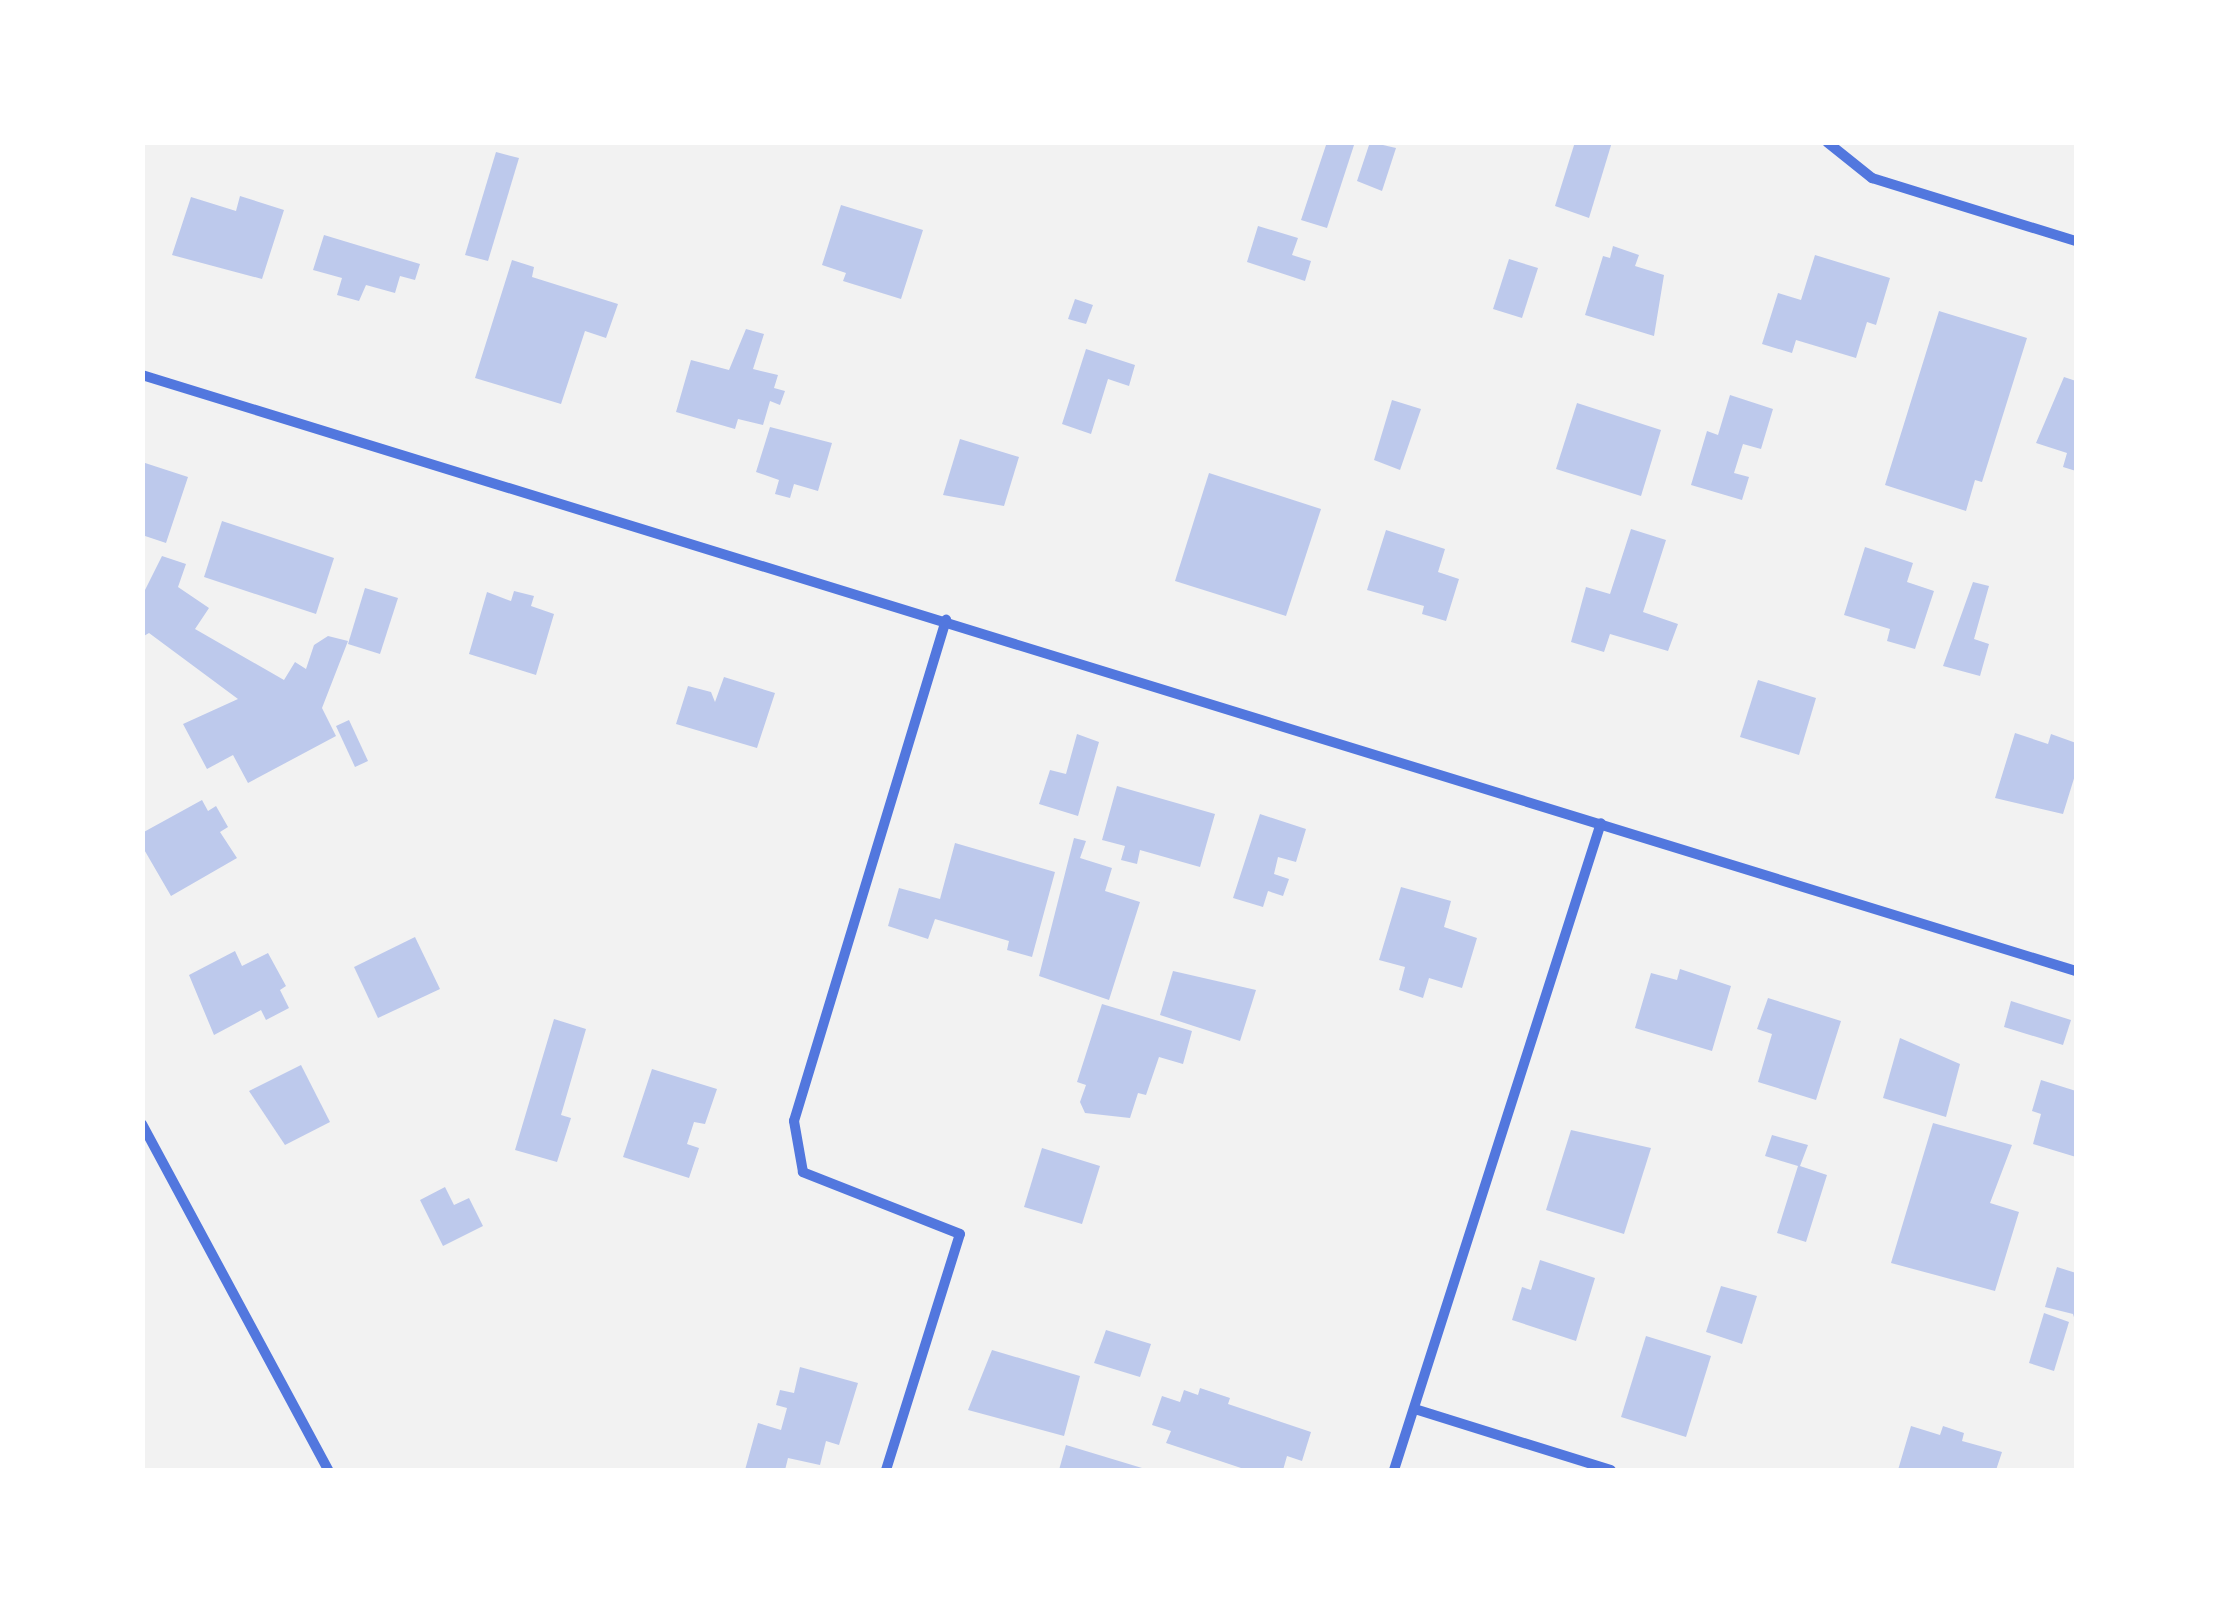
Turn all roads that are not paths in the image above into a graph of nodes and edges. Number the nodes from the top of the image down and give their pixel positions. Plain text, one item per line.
1 (1826, 142) edge
2 (2076, 241) edge
3 (142, 375) edge
4 (946, 620) junction
5 (1601, 823) junction
6 (2076, 972) edge
7 (142, 1124) edge
8 (1418, 1410) junction
9 (328, 1470) edge
10 (886, 1470) edge
11 (1394, 1470) edge
12 (1611, 1470) edge

1 - 2 street
3 - 4 street
4 - 5 street
4 - 10 street
5 - 6 street
5 - 8 street
7 - 9 street
8 - 11 street
8 - 12 street

